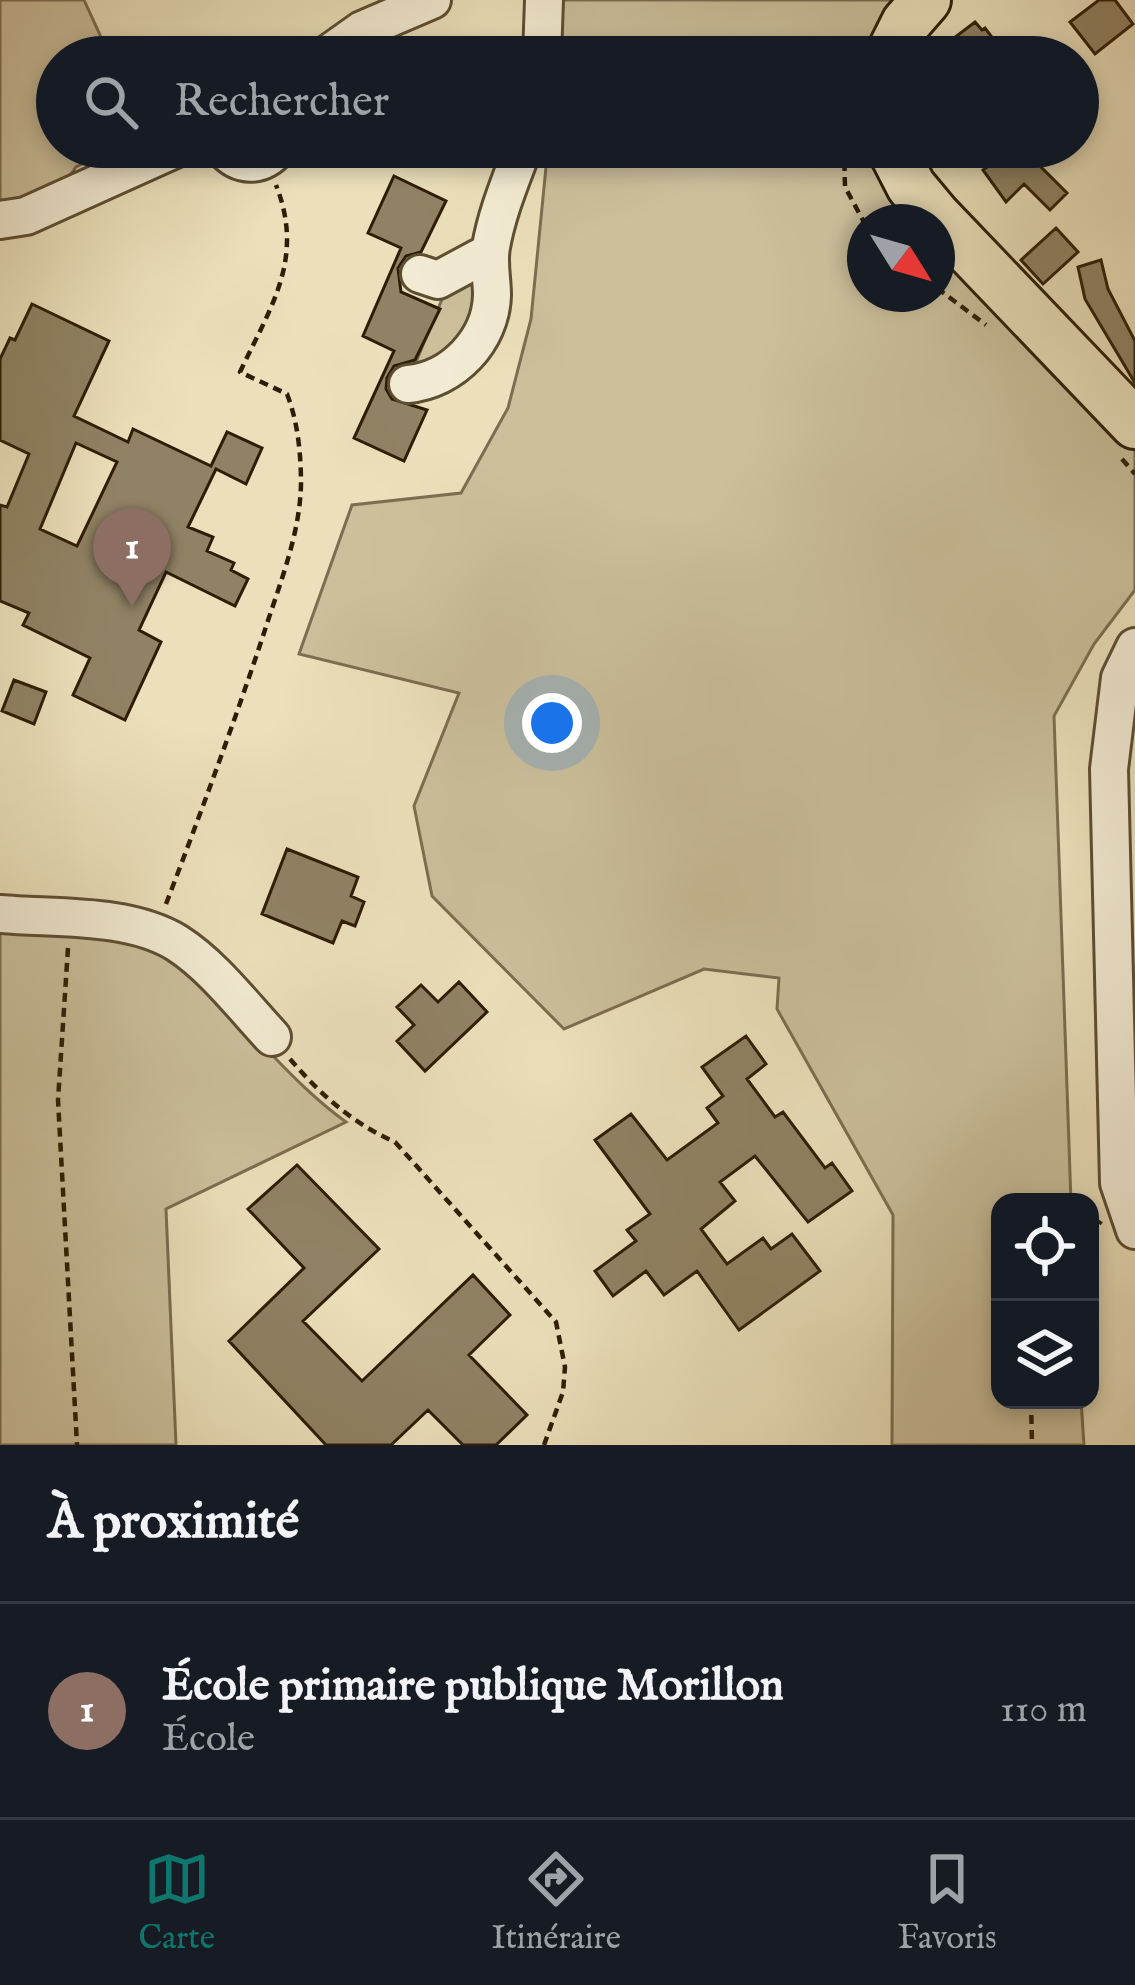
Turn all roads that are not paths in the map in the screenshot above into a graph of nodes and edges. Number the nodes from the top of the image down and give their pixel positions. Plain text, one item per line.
1 (432, 0) edge
2 (544, 0) edge
3 (926, 0) edge
4 (354, 36) edge
5 (543, 36) edge
6 (900, 36) edge
7 (79, 168) edge
8 (132, 168) edge
9 (515, 168) edge
10 (902, 168) edge
11 (74, 194) junction
12 (0, 220) edge
13 (490, 252) junction
14 (421, 274) dead end
15 (409, 383) dead end
16 (1135, 424) edge
17 (1135, 647) edge
18 (0, 914) edge
19 (272, 1036) road end
20 (1135, 1230) edge

1 - 4 street
2 - 5 street
3 - 6 main road
7 - 11 street
8 - 11 street
9 - 13 street
10 - 16 main road
11 - 12 street
13 - 14 street
13 - 15 street
17 - 20 street
18 - 19 street

